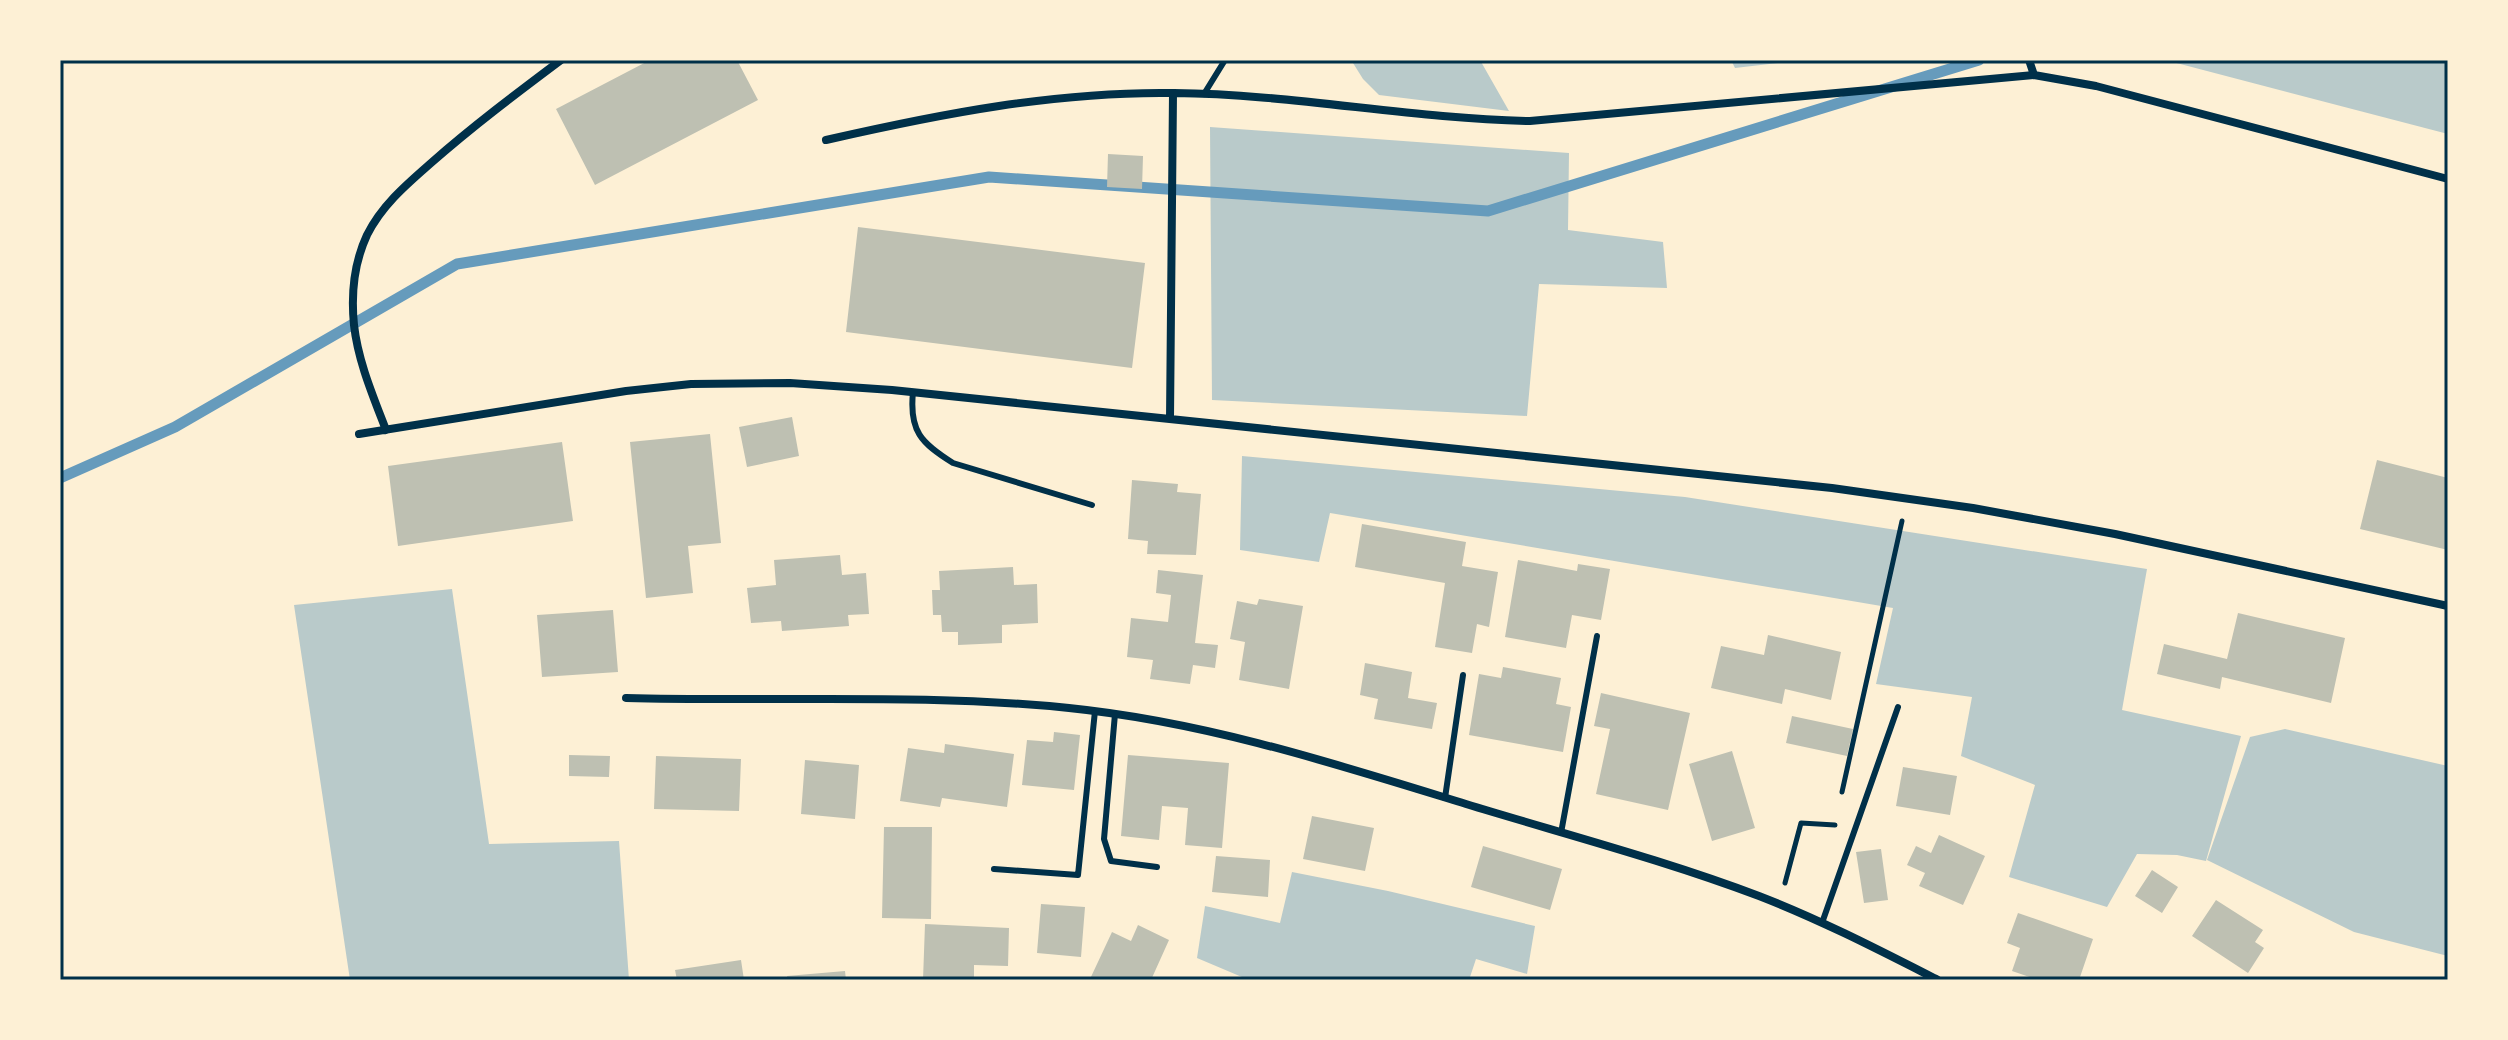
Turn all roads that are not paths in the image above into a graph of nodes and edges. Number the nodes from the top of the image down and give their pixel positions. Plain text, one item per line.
1 (561, 60) edge
2 (1225, 60) edge
3 (2029, 60) edge
4 (2034, 75) junction
5 (1173, 93) junction
6 (1204, 94) junction
7 (826, 140) dead end
8 (2448, 179) edge
9 (913, 392) junction
10 (1170, 419) junction
11 (386, 430) junction
12 (359, 434) dead end
13 (1092, 505) dead end
14 (2448, 606) edge
15 (1597, 636) dead end
16 (1463, 675) dead end
17 (626, 698) dead end
18 (1898, 707) dead end
19 (1095, 711) junction
20 (1115, 714) junction
21 (1445, 798) junction
22 (1561, 833) junction
23 (1157, 867) dead end
24 (994, 869) dead end
25 (1822, 923) junction
26 (1938, 980) edge

1 - 11 street
2 - 6 lane
3 - 4 street
4 - 6 street
4 - 8 street
5 - 6 street
5 - 7 street
5 - 10 street
9 - 10 street
9 - 11 street
9 - 13 lane
10 - 14 street
11 - 12 street
15 - 22 lane
16 - 21 lane
17 - 19 street
18 - 25 lane
19 - 20 street
19 - 24 lane
20 - 21 street
20 - 23 lane
21 - 22 street
22 - 25 street
25 - 26 street

